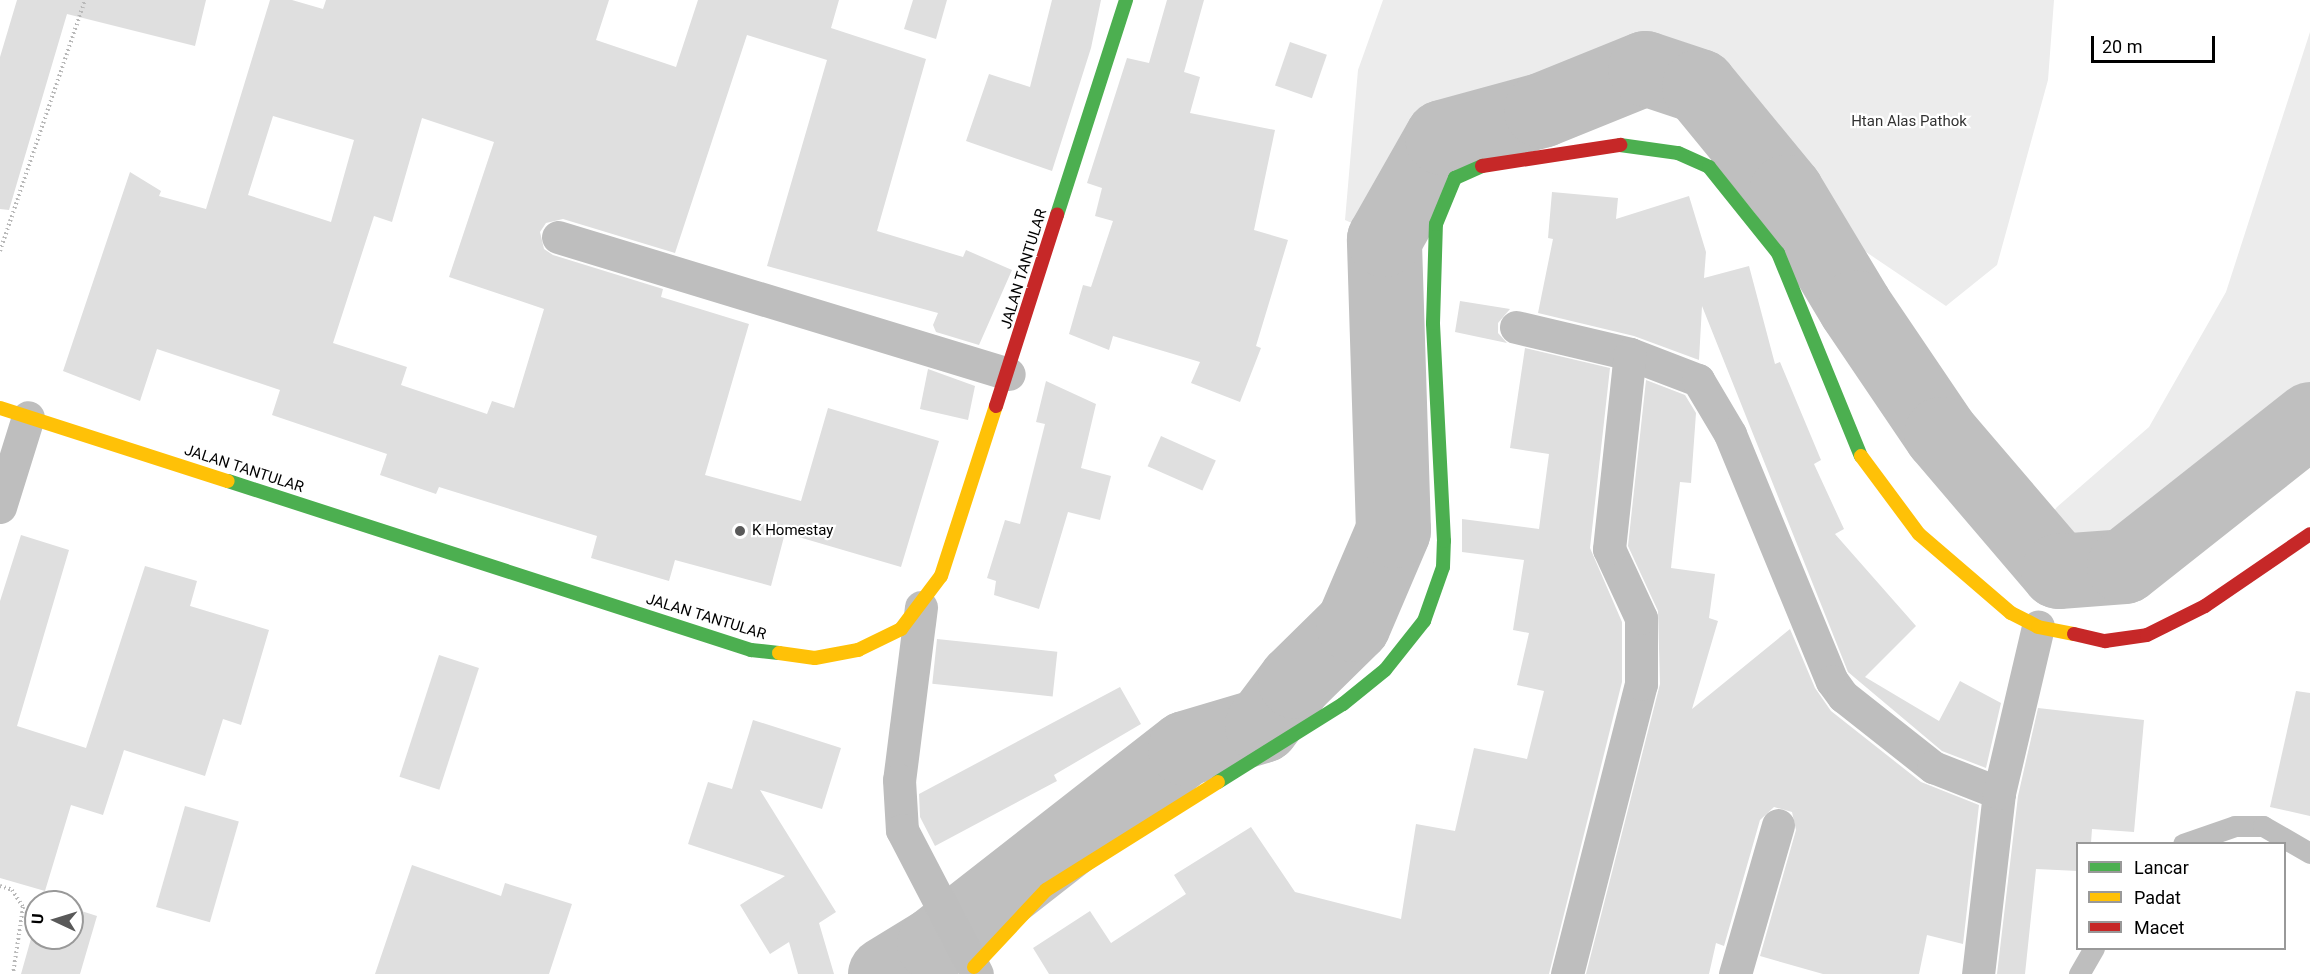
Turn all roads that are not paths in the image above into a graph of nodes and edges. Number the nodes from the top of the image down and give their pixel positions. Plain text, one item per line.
1 (1126, 0) edge
2 (558, 237) dead end
3 (1516, 327) dead end
4 (1630, 354) junction
5 (1009, 374) junction
6 (14, 412) edge
7 (0, 507) edge
8 (2310, 534) edge
9 (921, 607) junction
10 (2038, 627) junction
11 (1999, 794) junction
12 (1778, 825) dead end
13 (2185, 842) edge
14 (2310, 854) edge
15 (2093, 950) edge
16 (976, 971) edge
17 (1568, 974) edge
18 (1735, 974) edge
19 (1978, 974) edge
20 (2079, 974) edge

1 - 5 street, JALAN TANTULAR
2 - 5 street
3 - 4 street
4 - 11 street
4 - 17 street
5 - 9 street, JALAN TANTULAR
6 - 7 street
6 - 9 street, JALAN TANTULAR
8 - 10 street
9 - 16 street
10 - 11 street
10 - 16 street
11 - 19 street
12 - 18 street
13 - 14 lane
15 - 20 lane

